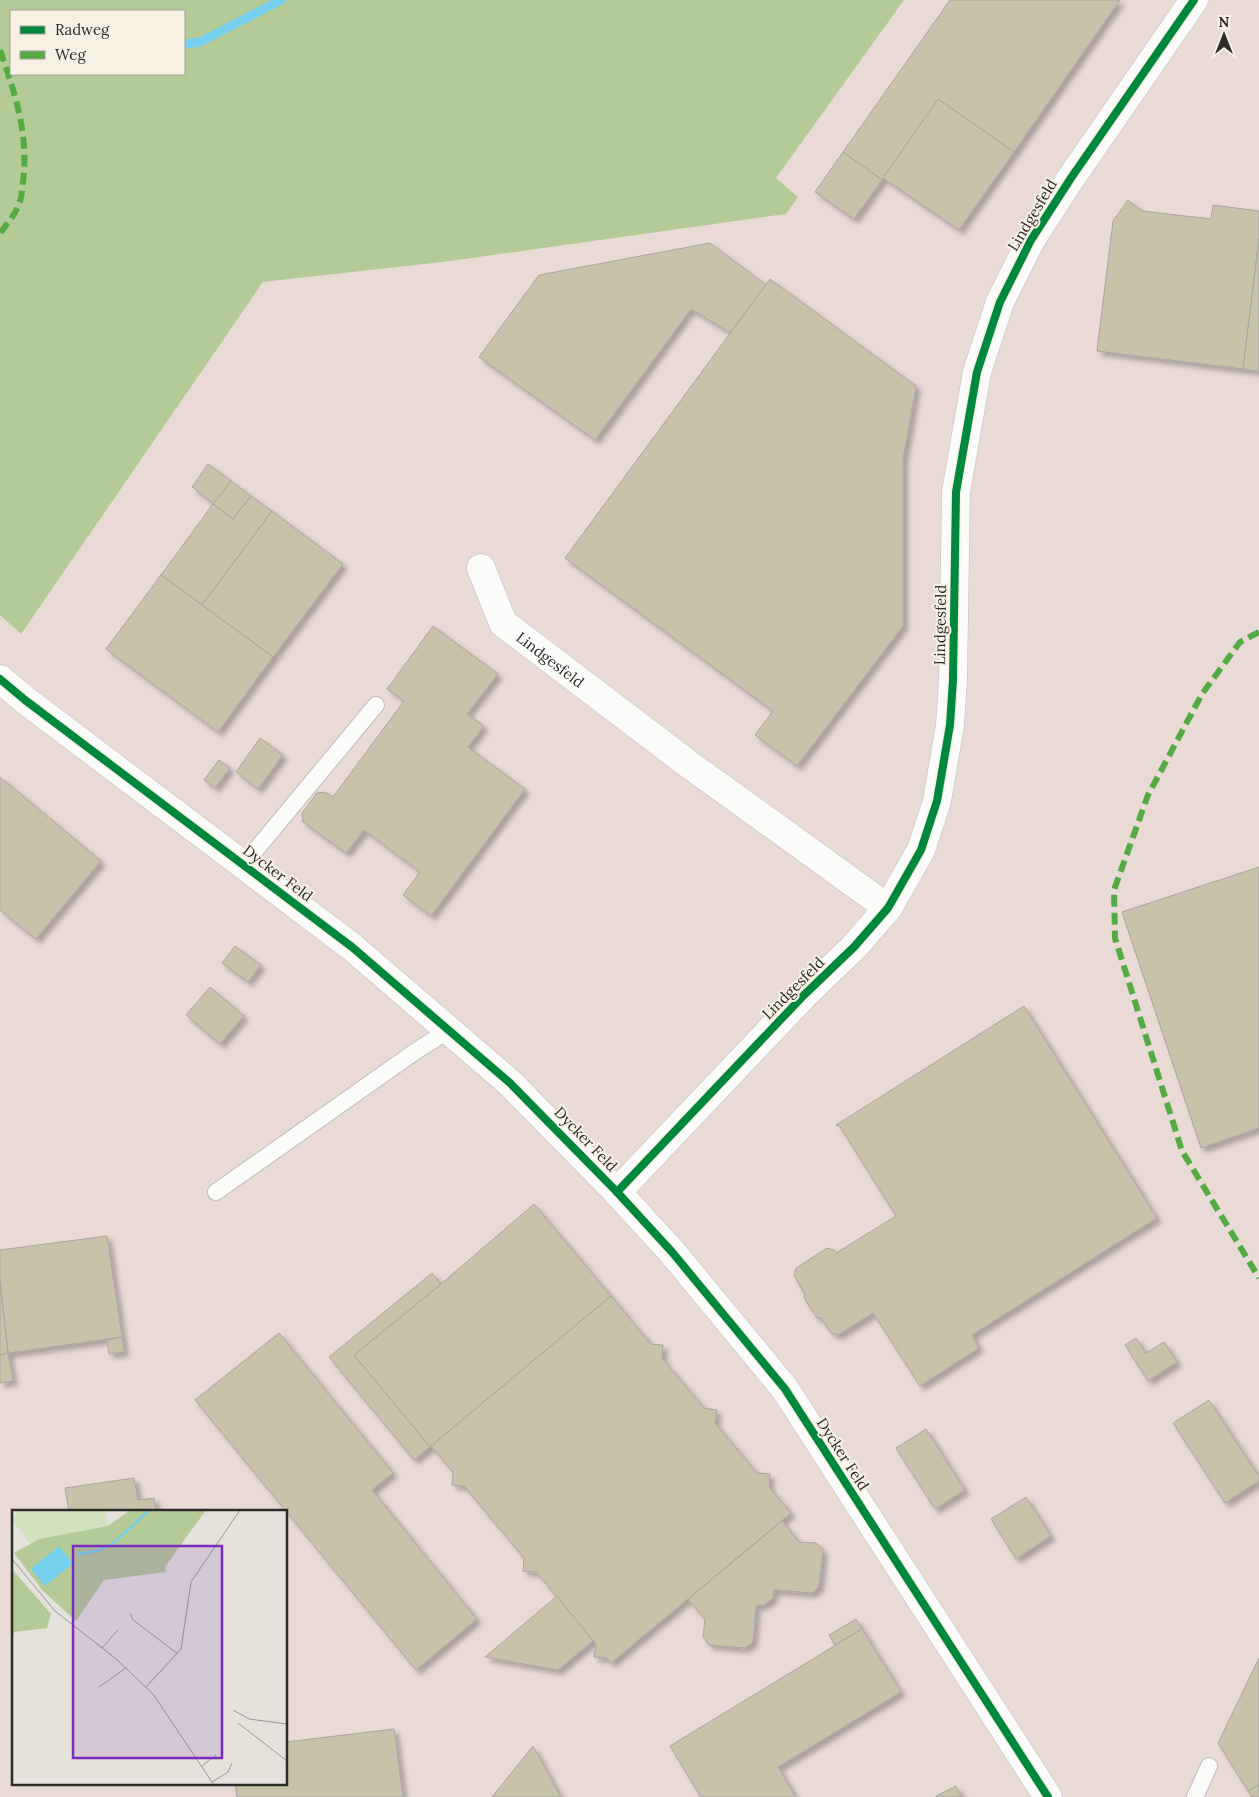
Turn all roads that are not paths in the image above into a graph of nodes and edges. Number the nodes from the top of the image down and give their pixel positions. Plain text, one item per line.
1 (1194, 0) edge
2 (481, 568) dead end
3 (0, 679) edge
4 (376, 705) dead end
5 (244, 864) junction
6 (888, 908) junction
7 (449, 1030) junction
8 (216, 1192) dead end
9 (617, 1192) junction
10 (1209, 1766) dead end
11 (1048, 1797) edge
12 (1195, 1797) edge

1 - 6 street, Lindgesfeld
2 - 6 street, Lindgesfeld
3 - 5 street, Dycker Feld
4 - 5 lane
5 - 7 street, Dycker Feld
6 - 9 street, Lindgesfeld
7 - 8 lane
7 - 9 street, Dycker Feld
9 - 11 street, Dycker Feld
10 - 12 lane

